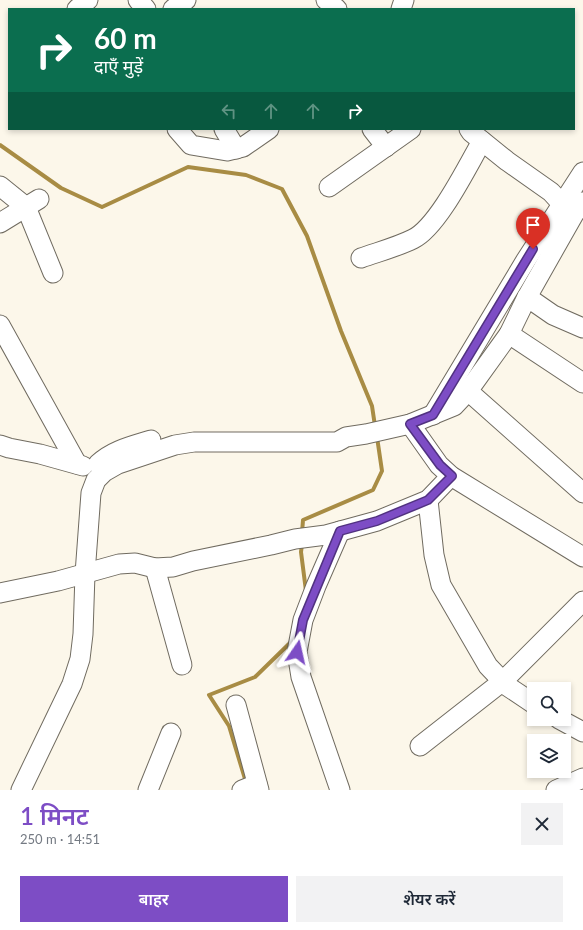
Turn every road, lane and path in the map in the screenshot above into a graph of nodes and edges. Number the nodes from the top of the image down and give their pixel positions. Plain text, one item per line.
1 (88, 0) edge
2 (138, 0) edge
3 (186, 0) edge
4 (326, 0) edge
5 (78, 8) edge
6 (145, 8) edge
7 (174, 8) edge
8 (336, 8) edge
9 (178, 130) edge
10 (225, 130) edge
11 (268, 130) edge
12 (373, 130) edge
13 (410, 130) edge
14 (476, 135) edge
15 (386, 147) junction
16 (236, 149) junction
17 (583, 172) edge
18 (0, 186) edge
19 (329, 187) dead end
20 (583, 202) edge
21 (32, 203) junction
22 (562, 204) junction
23 (0, 223) edge
24 (361, 258) dead end
25 (53, 273) dead end
26 (527, 297) junction
27 (0, 325) edge
28 (583, 328) edge
29 (509, 334) junction
30 (583, 383) edge
31 (468, 391) junction
32 (433, 415) junction
33 (410, 424) junction
34 (0, 445) edge
35 (92, 468) junction
36 (452, 476) junction
37 (583, 493) edge
38 (428, 500) junction
39 (333, 533) junction
40 (583, 557) edge
41 (155, 568) junction
42 (80, 575) junction
43 (0, 593) edge
44 (583, 601) edge
45 (182, 664) dead end
46 (502, 681) junction
47 (527, 699) edge
48 (236, 705) dead end
49 (571, 726) edge
50 (583, 732) edge
51 (170, 733) dead end
52 (420, 746) dead end
53 (583, 778) edge
54 (253, 788) edge
55 (12, 790) edge
56 (21, 790) edge
57 (148, 790) edge
58 (340, 790) edge
59 (556, 790) edge

1 - 5 street
2 - 6 street
3 - 7 street
4 - 8 street
9 - 16 street
10 - 16 street
11 - 16 street
12 - 15 street
13 - 15 street
14 - 22 street
14 - 24 street
15 - 19 street
17 - 22 street
18 - 21 street
20 - 26 street
21 - 23 street
21 - 25 street
22 - 32 street
26 - 28 street
26 - 29 street
27 - 35 street
29 - 30 street
29 - 31 street
31 - 32 street
31 - 37 street
32 - 33 street
33 - 35 street
33 - 36 street
34 - 35 street
35 - 42 street
36 - 38 street
36 - 40 street
38 - 39 street
38 - 46 street
39 - 41 street
39 - 58 street
41 - 42 street
41 - 45 street
42 - 43 street
42 - 55 street
42 - 56 street
44 - 46 street
46 - 47 street
46 - 52 street
48 - 54 street
49 - 50 street
51 - 57 street
53 - 59 street

